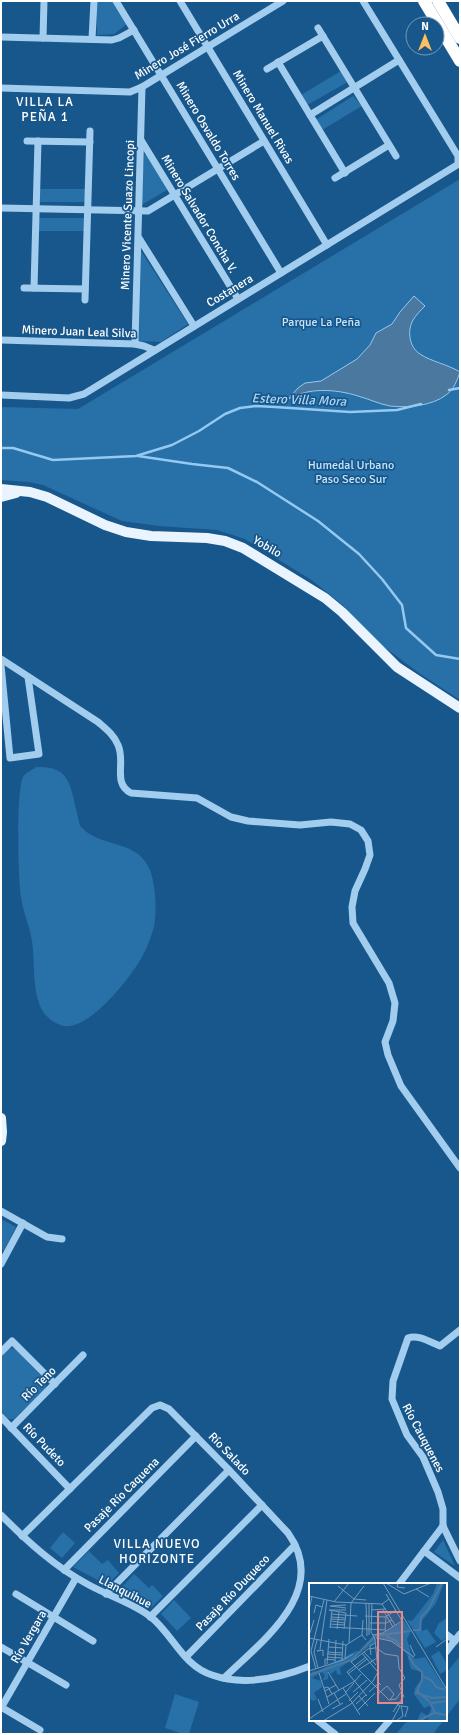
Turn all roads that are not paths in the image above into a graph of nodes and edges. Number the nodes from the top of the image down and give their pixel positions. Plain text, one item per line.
1 (44, 1) edge
2 (94, 1) edge
3 (116, 1) edge
4 (180, 1) edge
5 (283, 1) edge
6 (363, 1) edge
7 (424, 1) edge
8 (438, 1) edge
9 (318, 28) dead end
10 (134, 30) junction
11 (323, 36) junction
12 (1, 37) edge
13 (43, 38) junction
14 (460, 38) edge
15 (92, 39) junction
16 (207, 47) junction
17 (399, 60) junction
18 (460, 61) edge
19 (278, 62) junction
20 (267, 69) dead end
21 (161, 75) junction
22 (142, 87) junction
23 (1, 88) edge
24 (354, 88) junction
25 (310, 116) junction
26 (90, 131) dead end
27 (141, 140) junction
28 (27, 141) dead end
29 (38, 141) junction
30 (264, 141) junction
31 (90, 142) junction
32 (389, 145) junction
33 (396, 156) dead end
34 (218, 169) junction
35 (345, 172) junction
36 (335, 178) dead end
37 (175, 195) junction
38 (1, 208) edge
39 (36, 209) junction
40 (88, 211) junction
41 (139, 212) junction
42 (138, 238) junction
43 (327, 245) junction
44 (281, 273) junction
45 (24, 288) dead end
46 (34, 288) junction
47 (85, 289) junction
48 (238, 299) junction
49 (85, 300) dead end
50 (194, 326) junction
51 (1, 340) edge
52 (136, 344) junction
53 (154, 350) junction
54 (1, 395) edge
55 (1, 489) edge
56 (22, 492) junction
57 (1, 497) edge
58 (1, 659) edge
59 (1, 665) edge
60 (28, 677) junction
61 (460, 708) edge
62 (1, 1118) edge
63 (1, 1138) edge
64 (460, 1168) edge
65 (1, 1211) edge
66 (23, 1223) junction
67 (62, 1239) dead end
68 (1, 1264) edge
69 (460, 1330) edge
70 (1, 1352) edge
71 (83, 1355) dead end
72 (55, 1384) junction
73 (1, 1417) edge
74 (11, 1428) junction
75 (196, 1436) junction
76 (229, 1470) junction
77 (70, 1489) junction
78 (262, 1505) junction
79 (1, 1515) edge
80 (443, 1526) junction
81 (22, 1536) junction
82 (296, 1545) junction
83 (424, 1550) junction
84 (460, 1561) edge
85 (64, 1570) junction
86 (76, 1578) junction
87 (460, 1578) edge
88 (400, 1583) edge
89 (16, 1594) dead end
90 (106, 1594) junction
91 (53, 1617) junction
92 (150, 1617) junction
93 (460, 1634) edge
94 (447, 1635) edge
95 (93, 1641) dead end
96 (455, 1641) junction
97 (1, 1646) edge
98 (447, 1651) edge
99 (186, 1657) junction
100 (27, 1662) junction
101 (309, 1666) edge
102 (224, 1678) junction
103 (66, 1685) dead end
104 (1, 1708) edge
105 (318, 1721) edge
106 (389, 1721) edge
107 (40, 1730) dead end
108 (335, 1734) edge
109 (378, 1734) edge

1 - 13 street
2 - 15 street
3 - 10 street, Minero Osvaldo Torres
4 - 16 street, Minero Manuel Rivas
5 - 16 street, Minero José Fierro Urra
6 - 17 street
7 - 18 highway
8 - 14 highway
9 - 11 street
10 - 15 street
10 - 21 street, Minero Osvaldo Torres
11 - 19 street
11 - 24 street
12 - 13 street
13 - 15 street
16 - 21 street, Minero José Fierro Urra
16 - 30 street, Minero Manuel Rivas
17 - 24 street
17 - 43 street, Costanera
19 - 20 street
19 - 25 street
21 - 22 street, Minero José Fierro Urra
21 - 34 street, Minero Osvaldo Torres
22 - 23 street, Minero José Fierro Urra
22 - 27 street, Minero Vicente Suazo Lincopi
24 - 25 street
24 - 32 street
25 - 35 street
26 - 31 street
27 - 37 street, Minero Salvador Concha V.
27 - 41 street, Minero Vicente Suazo Lincopi
28 - 29 street
29 - 31 street
29 - 39 street
30 - 34 street
30 - 43 street, Minero Manuel Rivas
31 - 40 street
32 - 33 street
32 - 35 street
34 - 37 street
34 - 44 street, Minero Osvaldo Torres
35 - 36 street
37 - 41 street
37 - 48 street, Minero Salvador Concha V.
38 - 39 street
39 - 40 street
39 - 46 street
40 - 41 street
40 - 47 street
41 - 42 street, Minero Vicente Suazo Lincopi
42 - 50 street
42 - 52 street, Minero Vicente Suazo Lincopi
43 - 44 street, Costanera
44 - 48 street, Costanera
45 - 46 street
46 - 47 street
47 - 49 street
48 - 50 street, Costanera
50 - 53 street, Costanera
51 - 52 street, Minero Juan Leal Silva
52 - 53 street, Minero Juan Leal Silva
53 - 54 street, Costanera
55 - 56 main road, Yobilo
56 - 57 main road, Yobilo
56 - 61 main road, Yobilo
58 - 60 street
59 - 60 street
60 - 64 street
62 - 63 main road
65 - 66 street
66 - 67 street
66 - 68 street
69 - 80 street, Río Cauquenes
70 - 72 street
71 - 72 street, Río Teno
72 - 74 street, Río Teno
73 - 74 street, Río Pudeto
74 - 77 street, Río Pudeto
75 - 76 street, Río Salado
75 - 77 street, Río Salado
75 - 85 street, Pasaje Río Caquena
76 - 78 street, Río Salado
76 - 90 street
77 - 81 street, Río Salado
78 - 82 street, Río Salado
78 - 92 street
79 - 81 street, Llanquihue
80 - 83 street
80 - 84 street
81 - 85 street, Llanquihue
82 - 99 street, Pasaje Río Duqueco
82 - 102 street, Río Salado
83 - 87 street
83 - 88 street
85 - 86 street, Llanquihue
86 - 90 street, Llanquihue
86 - 91 street, Río Vergara
89 - 91 street
90 - 92 street, Llanquihue
91 - 95 street
91 - 100 street, Río Vergara
92 - 99 street, Llanquihue
93 - 96 street
94 - 96 street
96 - 98 street
97 - 100 street
99 - 102 street, Llanquihue
100 - 103 street
100 - 104 street, Río Vergara
101 - 102 street, Llanquihue
104 - 107 street
105 - 108 street
106 - 109 street

